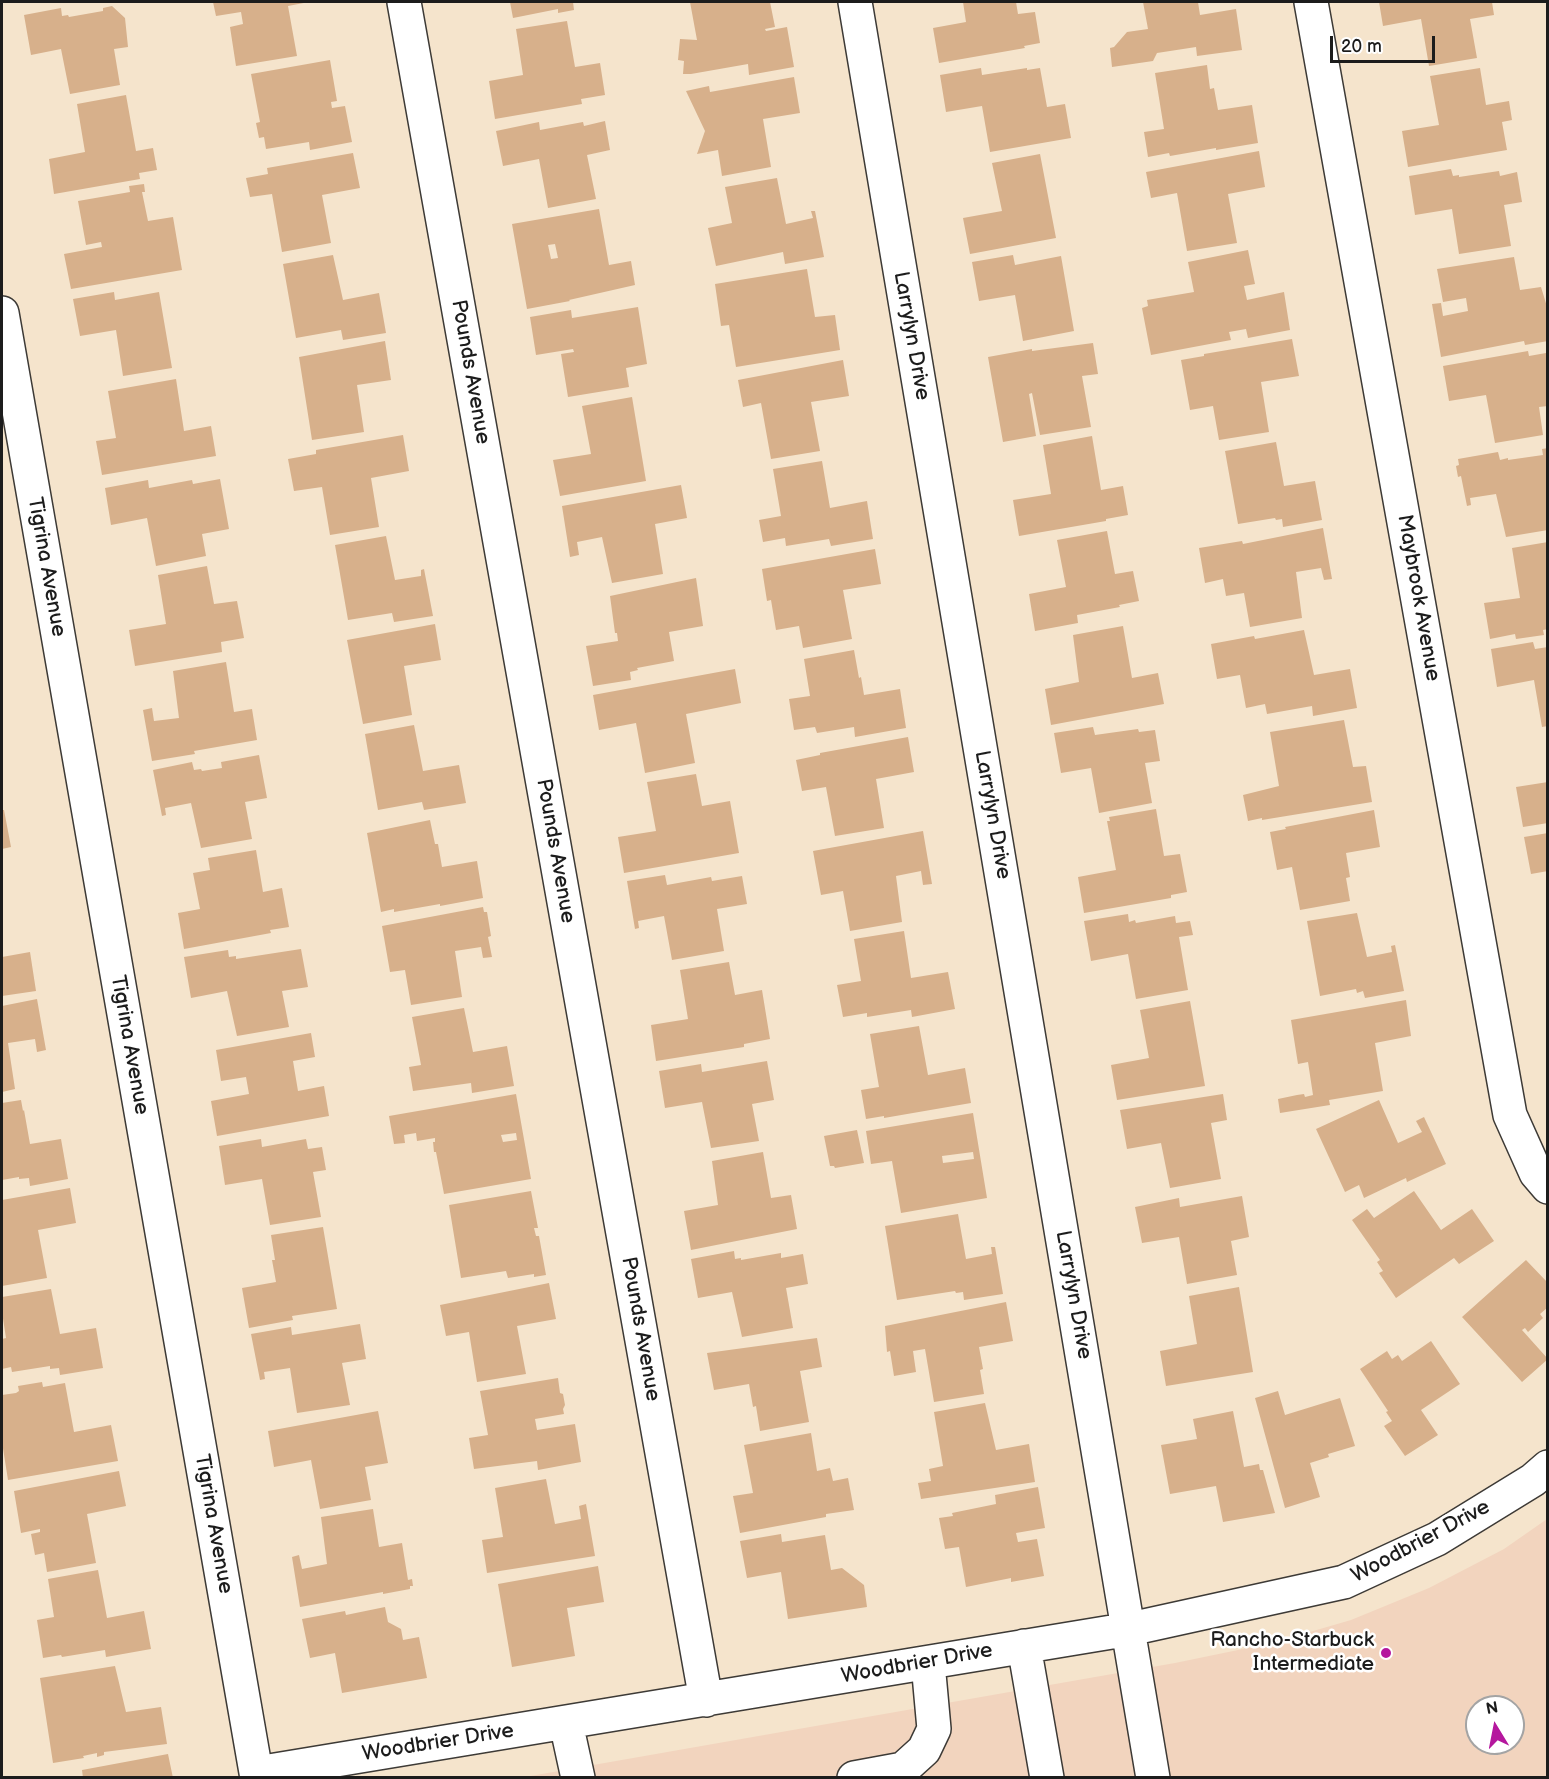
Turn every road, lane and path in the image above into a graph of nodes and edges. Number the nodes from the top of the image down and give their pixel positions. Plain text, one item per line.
1 (404, 2) edge
2 (855, 2) edge
3 (1311, 2) edge
4 (2, 313) edge
5 (1548, 1187) edge
6 (1548, 1467) edge
7 (1130, 1629) junction
8 (1024, 1646) junction
9 (928, 1662) junction
10 (706, 1700) junction
11 (566, 1723) junction
12 (257, 1775) edge
13 (578, 1778) edge
14 (854, 1778) edge
15 (1047, 1778) edge
16 (1154, 1778) edge

1 - 10 street, Pounds Avenue
2 - 7 street, Larrylyn Drive
3 - 5 street, Maybrook Avenue
4 - 12 street, Tigrina Avenue
6 - 7 street, Woodbrier Drive
7 - 8 street, Woodbrier Drive
7 - 16 street, Larrylyn Drive
8 - 9 street, Woodbrier Drive
8 - 15 street
9 - 10 street, Woodbrier Drive
9 - 14 street
10 - 11 street, Woodbrier Drive
11 - 12 street, Woodbrier Drive
11 - 13 street

